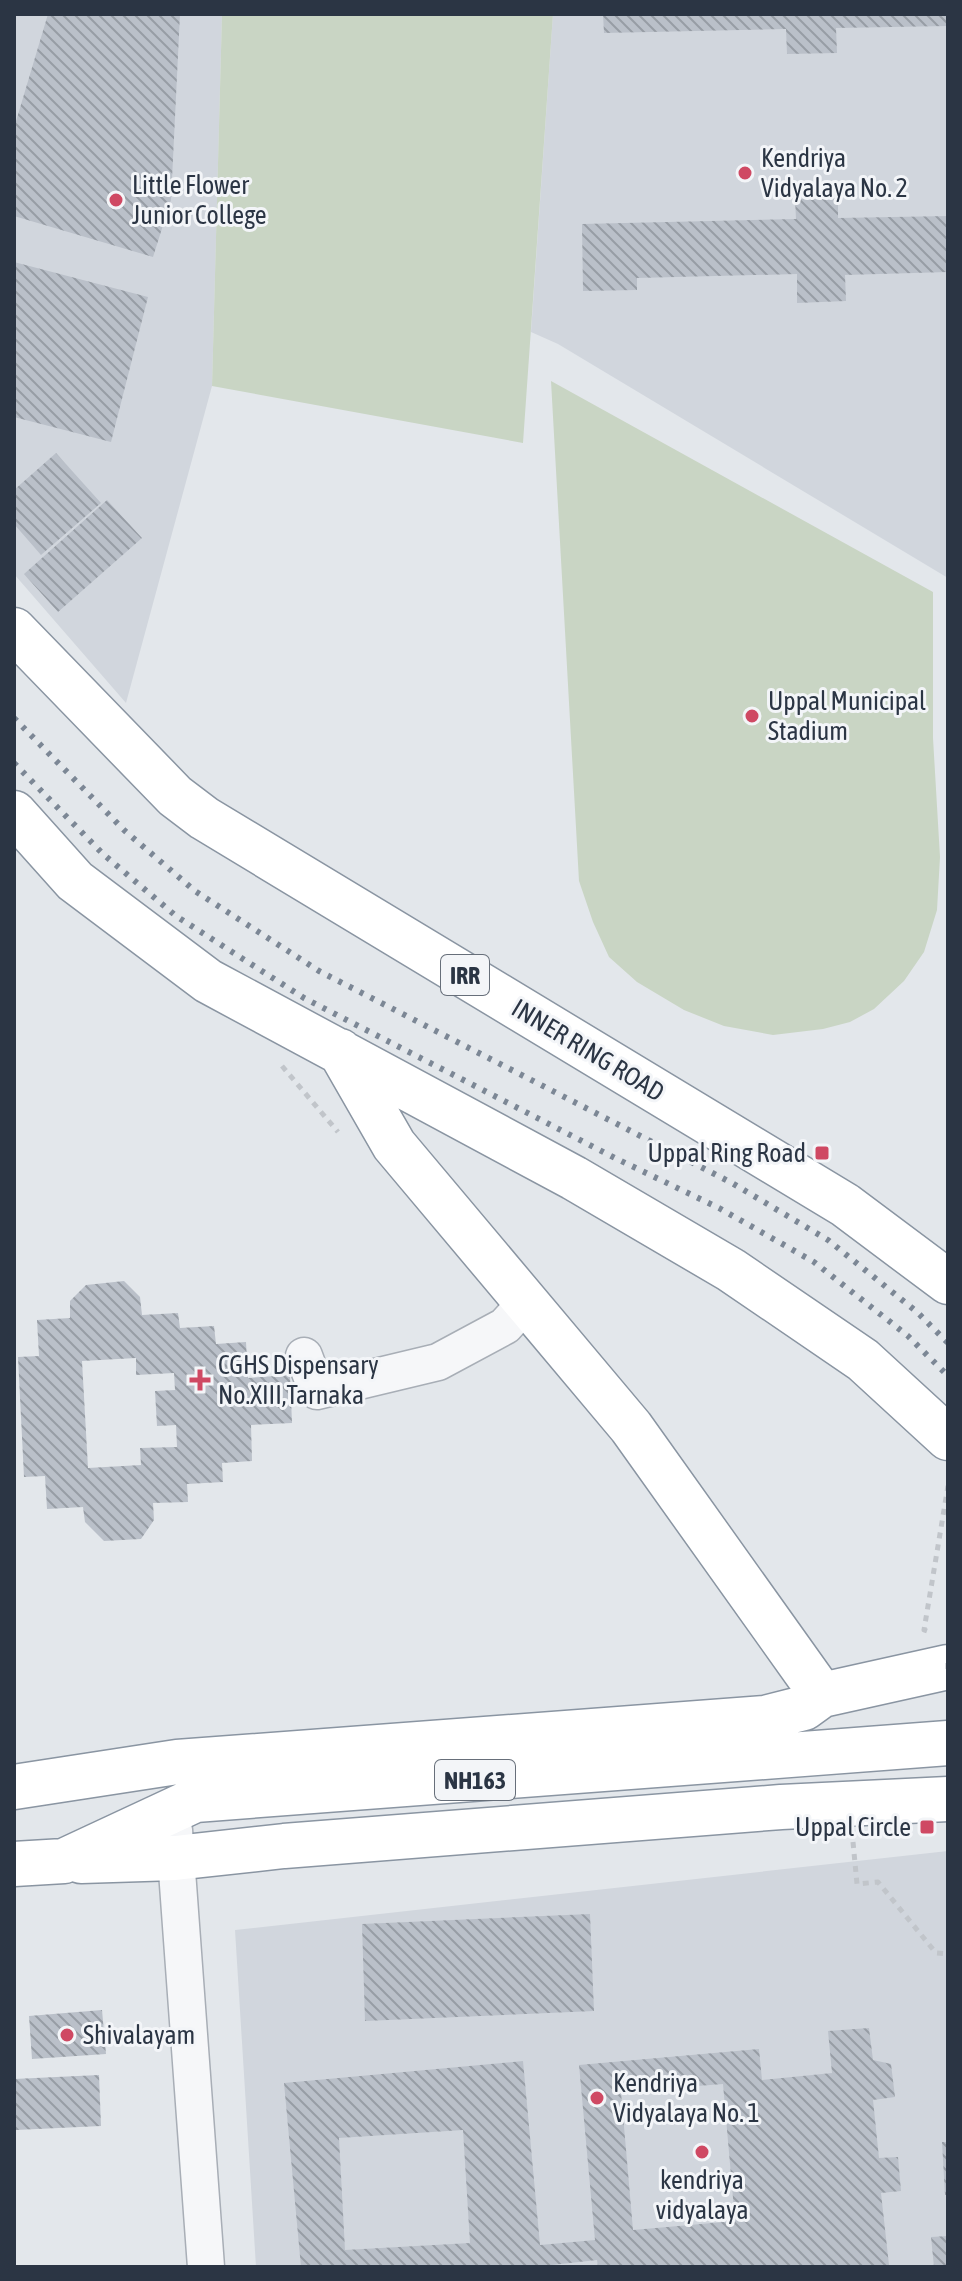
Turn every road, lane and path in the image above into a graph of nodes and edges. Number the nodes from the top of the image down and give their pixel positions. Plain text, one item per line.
1 (14, 630) edge
2 (14, 813) edge
3 (340, 1051) junction
4 (948, 1282) edge
5 (526, 1303) junction
6 (304, 1356) dead end
7 (948, 1438) edge
8 (947, 1487) edge
9 (945, 1658) edge
10 (822, 1695) junction
11 (948, 1743) edge
12 (14, 1787) edge
13 (948, 1799) edge
14 (174, 1810) junction
15 (852, 1841) dead end
16 (175, 1858) junction
17 (64, 1861) junction
18 (14, 1864) edge
19 (948, 1954) edge
20 (206, 2267) edge

1 - 4 highway, INNER RING ROAD / IRR
2 - 3 highway
3 - 5 highway
3 - 7 highway
5 - 6 street
5 - 10 highway
8 - 9 path
9 - 10 highway, NH163
10 - 12 highway, NH163
11 - 14 highway, NH163
13 - 16 highway, NH163
14 - 16 street
14 - 17 highway, NH163
15 - 19 path
16 - 17 highway, NH163
16 - 20 street
17 - 18 highway, NH163

